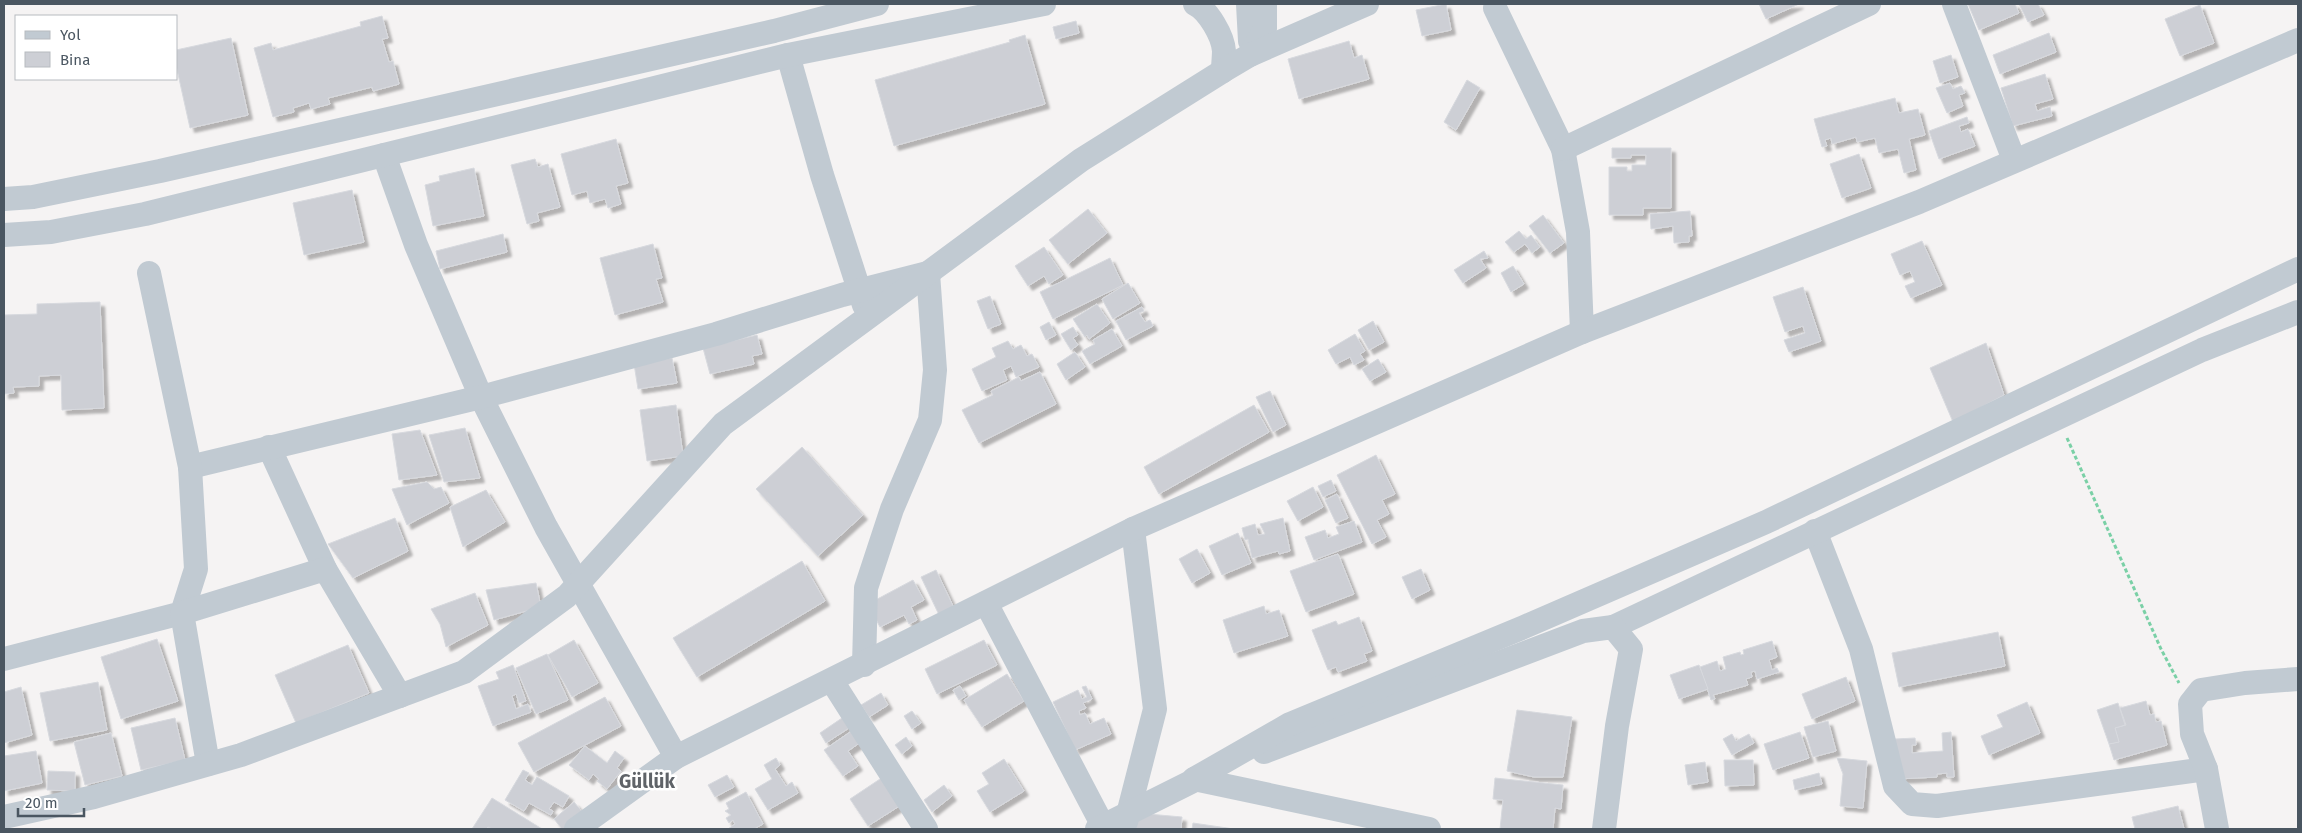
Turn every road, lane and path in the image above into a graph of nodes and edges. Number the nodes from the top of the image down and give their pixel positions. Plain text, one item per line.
1 (877, 4) edge
2 (1044, 4) edge
3 (1195, 4) edge
4 (1248, 4) edge
5 (1265, 4) edge
6 (1367, 4) edge
7 (1869, 4) edge
8 (1954, 4) edge
9 (1496, 8) dead end
10 (838, 9) edge
11 (2298, 40) edge
12 (788, 55) junction
13 (1250, 55) junction
14 (1223, 71) junction
15 (1563, 149) junction
16 (384, 155) junction
17 (2014, 160) junction
18 (4, 199) edge
19 (4, 235) edge
20 (2298, 269) edge
21 (150, 273) dead end
22 (928, 273) junction
23 (861, 290) junction
24 (2298, 312) edge
25 (867, 318) junction
26 (1582, 332) junction
27 (481, 397) junction
28 (2058, 417) junction
29 (269, 447) junction
30 (190, 466) junction
31 (1133, 529) junction
32 (1815, 531) junction
33 (325, 569) junction
34 (579, 584) junction
35 (986, 603) junction
36 (182, 613) junction
37 (1613, 626) junction
38 (4, 658) edge
39 (864, 665) junction
40 (2298, 679) edge
41 (832, 681) junction
42 (400, 696) junction
43 (2190, 704) junction
44 (676, 757) junction
45 (208, 764) junction
46 (2206, 769) junction
47 (1194, 778) junction
48 (4, 817) edge
49 (1113, 824) edge
50 (576, 829) edge
51 (926, 829) edge
52 (1429, 829) edge
53 (1604, 829) edge
54 (2217, 829) edge

1 - 10 street
2 - 12 street
3 - 14 street
4 - 13 street
5 - 13 street
6 - 13 street
7 - 15 street
8 - 17 street
9 - 15 street
10 - 18 street
11 - 17 street
12 - 16 street
12 - 23 street
13 - 14 street
14 - 22 street
15 - 26 street
16 - 19 street
16 - 27 street
17 - 26 street
20 - 47 street
21 - 30 street
22 - 23 street
22 - 25 street
22 - 39 street
23 - 25 street
23 - 27 street
24 - 28 street
25 - 34 street
26 - 31 street
27 - 29 street
27 - 34 street
28 - 32 street
28 - 43 path
29 - 30 street
29 - 33 street
30 - 36 street
31 - 35 street
31 - 49 street
32 - 37 street
32 - 46 street
33 - 36 street
33 - 42 street
34 - 42 street
34 - 44 street
35 - 39 street
35 - 49 street
36 - 38 street
36 - 45 street
37 - 47 street
37 - 53 street
39 - 41 street
40 - 43 street
41 - 44 street
41 - 51 street
42 - 45 street
43 - 46 street
44 - 50 street
45 - 48 street
46 - 54 street
47 - 49 street
47 - 52 street

